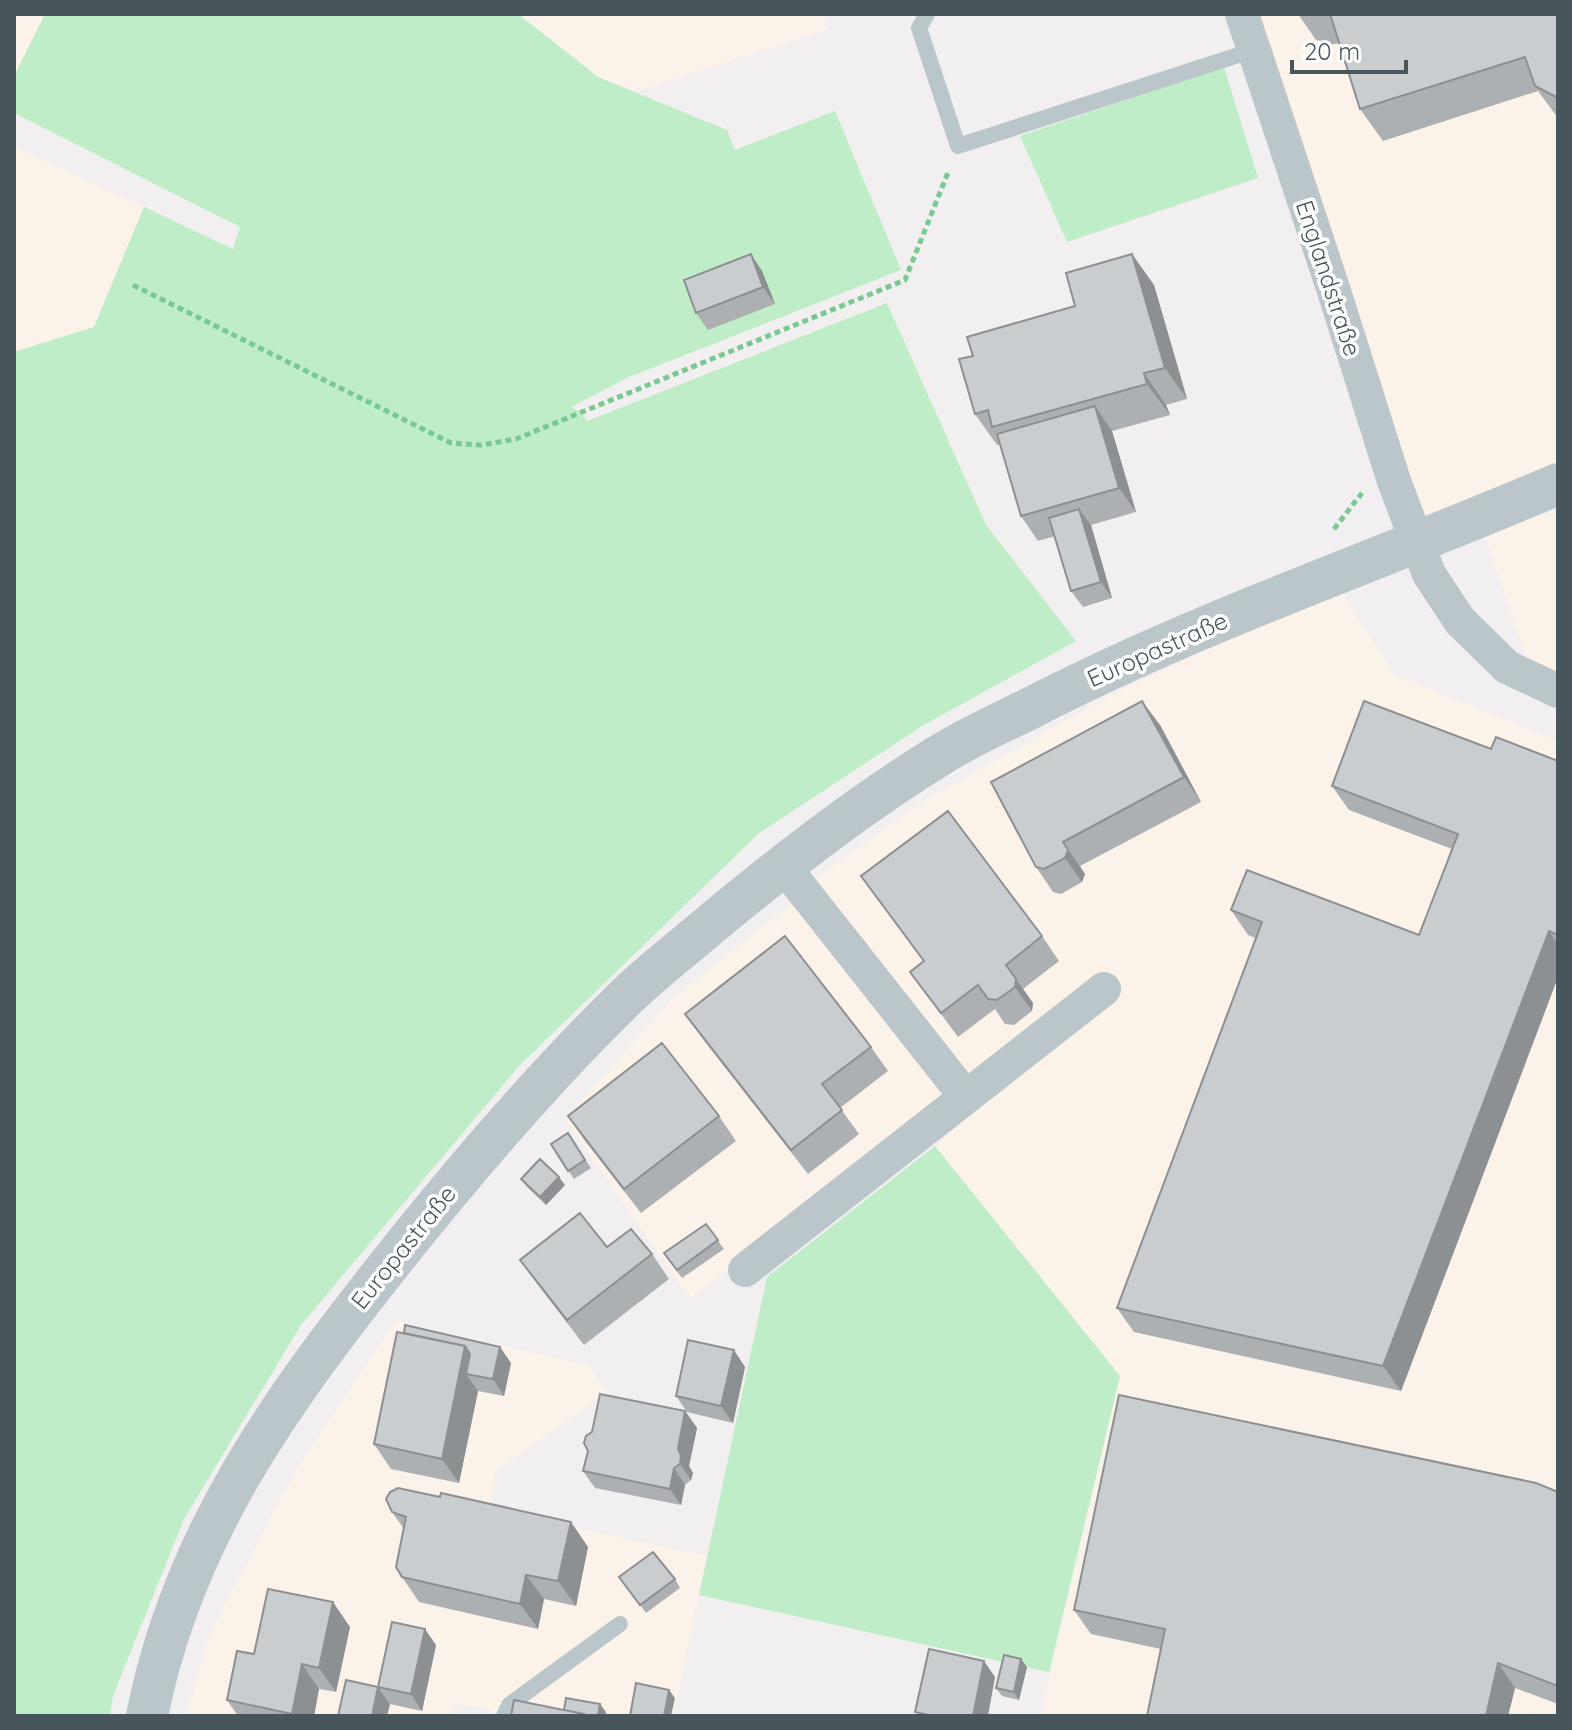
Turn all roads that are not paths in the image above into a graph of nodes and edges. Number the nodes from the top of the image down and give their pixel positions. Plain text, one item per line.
1 (927, 14) edge
2 (1242, 14) edge
3 (1254, 50) junction
4 (1558, 484) edge
5 (1416, 541) junction
6 (1558, 691) edge
7 (782, 864) junction
8 (1104, 989) dead end
9 (966, 1097) junction
10 (745, 1270) dead end
11 (620, 1624) dead end
12 (147, 1716) edge
13 (504, 1716) edge

1 - 3 lane
2 - 3 street, Englandstraße
3 - 5 street, Englandstraße
4 - 5 street, Europastraße
5 - 6 street, Englandstraße
5 - 7 street, Europastraße
7 - 9 street
7 - 12 street, Europastraße
8 - 9 street
9 - 10 street
11 - 13 lane

